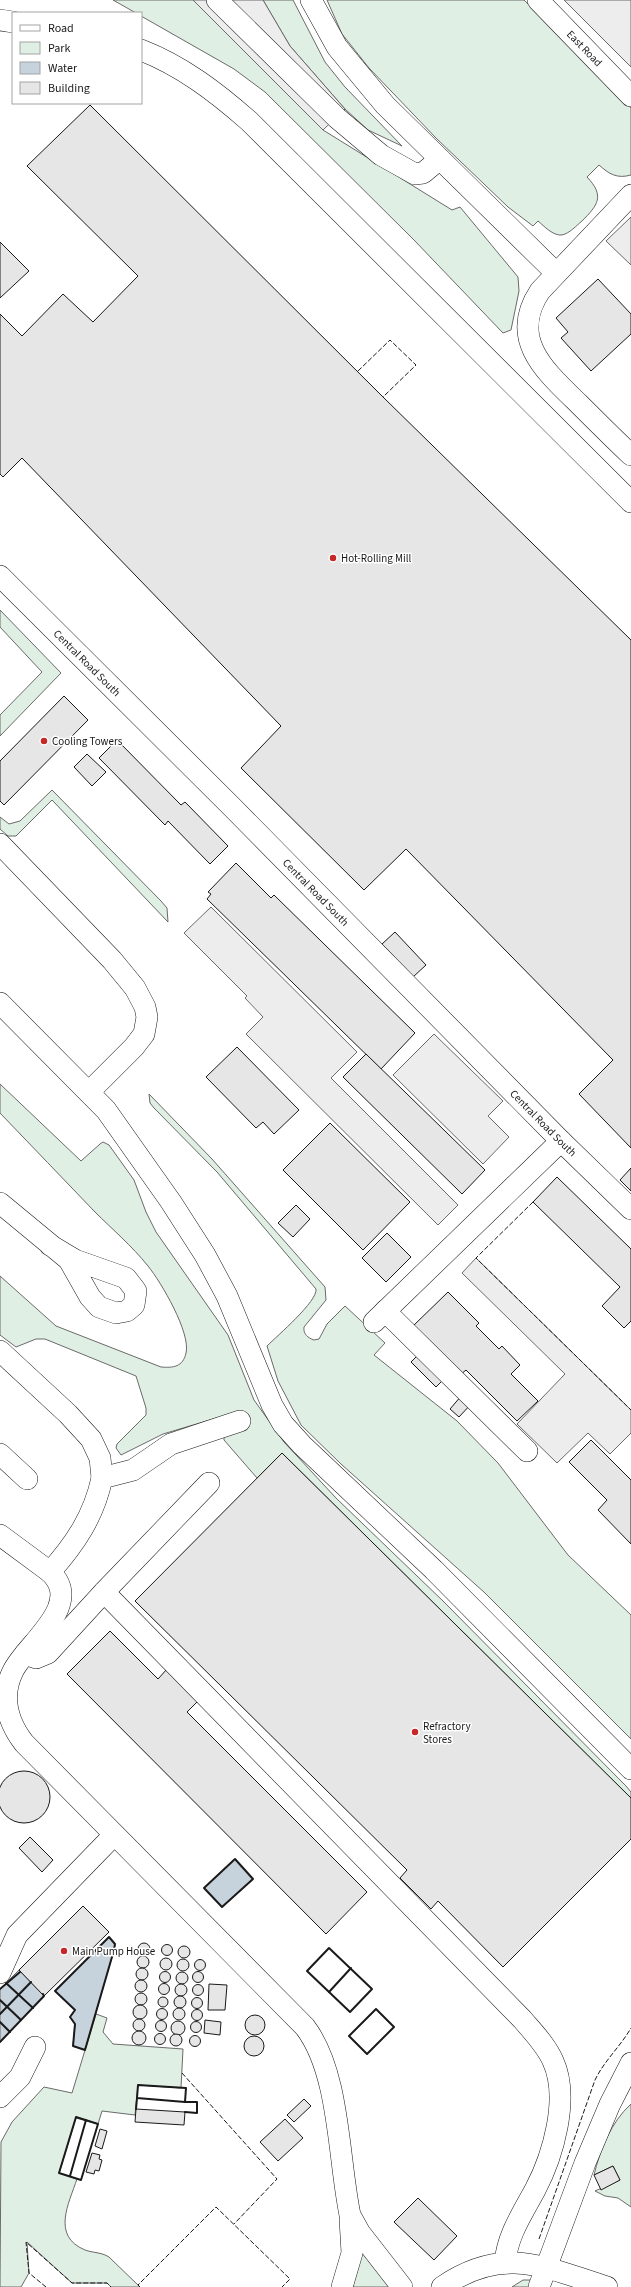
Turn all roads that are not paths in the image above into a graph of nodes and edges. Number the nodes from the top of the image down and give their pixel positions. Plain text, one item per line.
1 (311, 0) edge
2 (538, 0) edge
3 (225, 3) edge
4 (0, 20) edge
5 (12, 22) edge
6 (142, 50) edge
7 (631, 96) edge
8 (440, 159) junction
9 (631, 195) edge
10 (556, 273) junction
11 (631, 455) edge
12 (631, 502) edge
13 (0, 576) edge
14 (0, 844) edge
15 (0, 1003) edge
16 (89, 1092) junction
17 (561, 1141) junction
18 (0, 1202) edge
19 (631, 1209) edge
20 (50, 1245) dead end
21 (0, 1351) edge
22 (240, 1421) dead end
23 (527, 1451) dead end
24 (0, 1454) edge
25 (102, 1478) junction
26 (27, 1480) dead end
27 (209, 1484) dead end
28 (0, 1535) edge
29 (50, 1572) junction
30 (104, 1592) junction
31 (25, 1654) junction
32 (631, 1769) edge
33 (114, 1835) junction
34 (0, 1973) edge
35 (34, 2048) dead end
36 (631, 2063) edge
37 (0, 2097) edge
38 (348, 2207) junction
39 (506, 2263) junction
40 (543, 2278) edge
41 (342, 2287) edge
42 (402, 2287) edge
43 (442, 2287) edge
44 (607, 2287) edge

1 - 8 lane
2 - 7 lane, East Road
3 - 8 lane
4 - 5 lane
6 - 12 lane
8 - 10 lane
9 - 10 lane
10 - 11 lane
13 - 17 lane, Central Road South
14 - 16 lane
15 - 16 lane
16 - 32 lane
17 - 19 lane, Central Road South
17 - 23 lane
18 - 20 lane
21 - 25 lane
22 - 25 lane
24 - 26 lane
25 - 29 lane
27 - 30 lane
28 - 29 lane
29 - 31 lane
30 - 31 lane
30 - 39 lane
31 - 33 lane
33 - 34 lane
33 - 38 lane
35 - 37 lane
36 - 40 lane
38 - 41 lane
38 - 42 lane
39 - 40 lane
39 - 43 lane
40 - 44 lane

